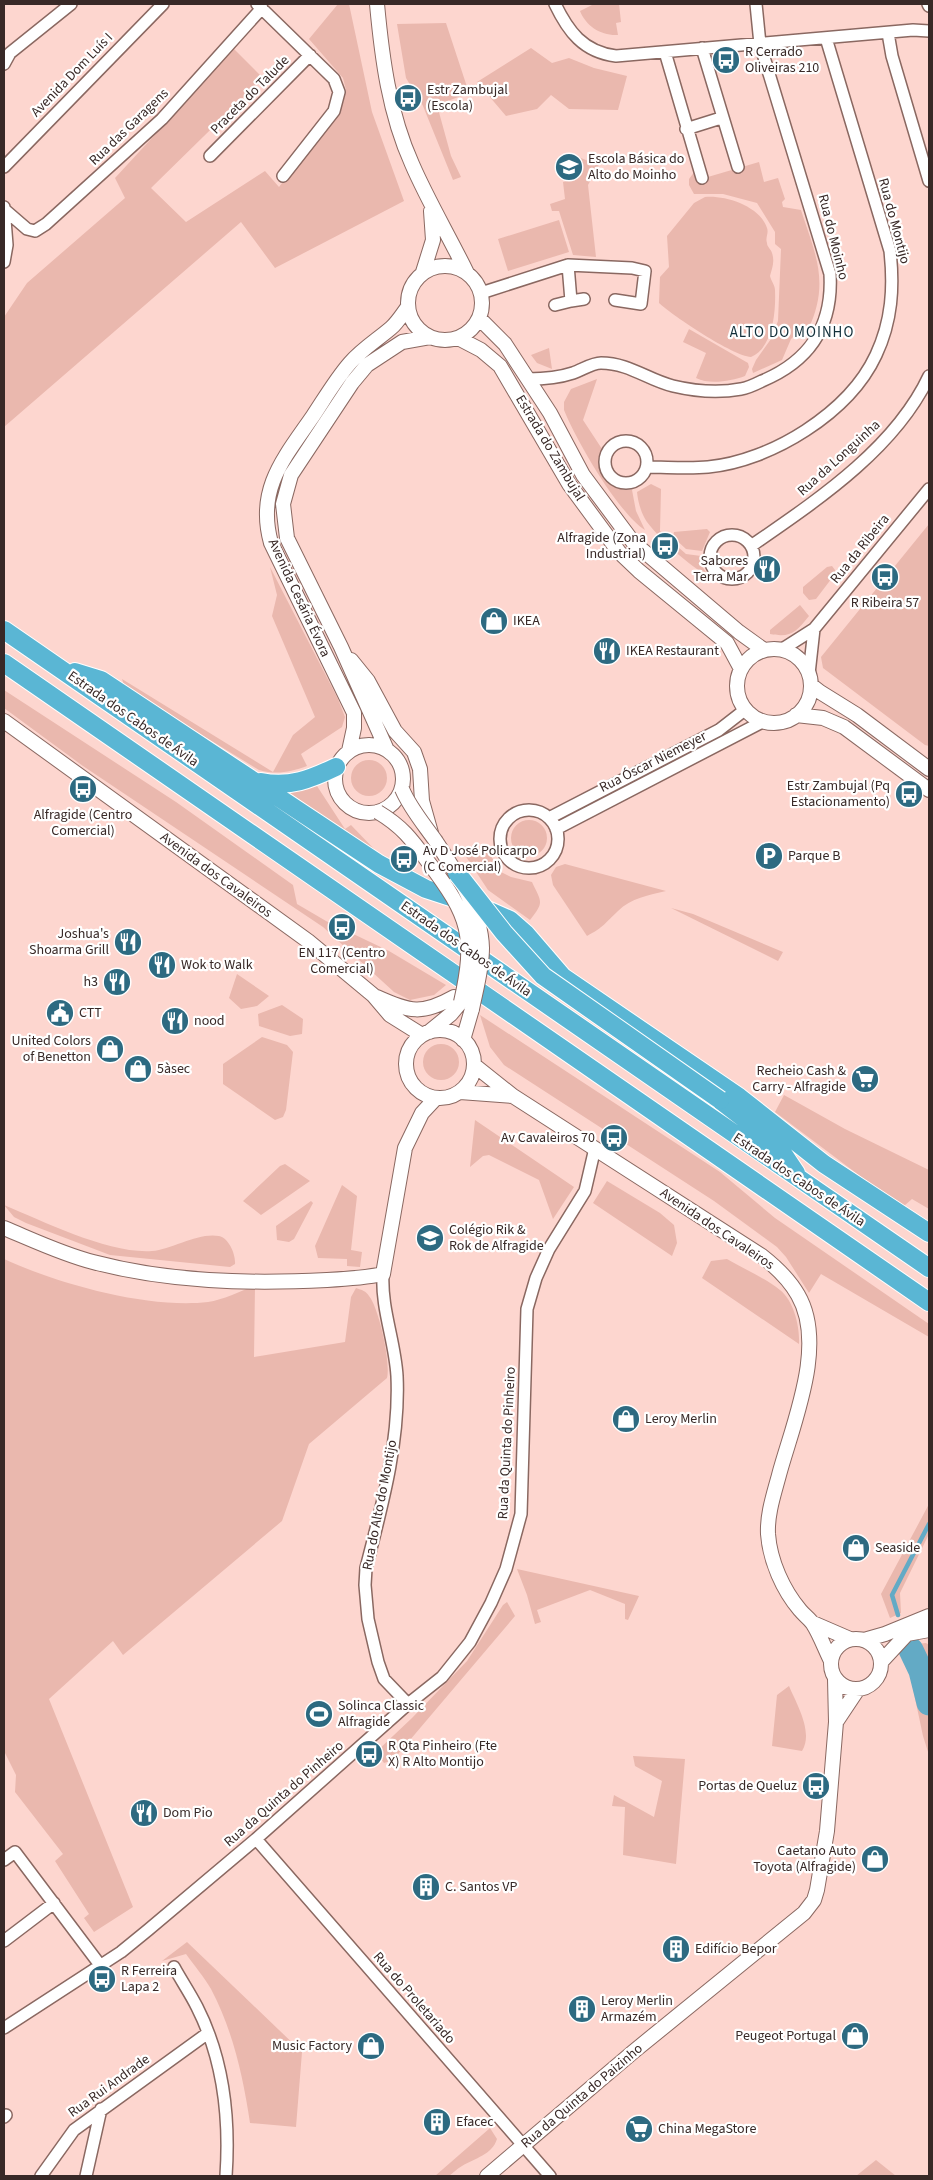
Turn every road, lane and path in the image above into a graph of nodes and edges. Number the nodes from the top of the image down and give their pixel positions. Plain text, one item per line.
1 (71, 4) edge
2 (163, 4) edge
3 (378, 4) edge
4 (555, 4) edge
5 (756, 4) edge
6 (260, 6) edge
7 (929, 32) edge
8 (888, 33) junction
9 (826, 38) junction
10 (760, 44) junction
11 (702, 48) junction
12 (665, 52) junction
13 (310, 56) junction
14 (4, 64) edge
15 (721, 118) junction
16 (686, 130) junction
17 (210, 156) dead end
18 (4, 167) edge
19 (738, 167) dead end
20 (283, 176) dead end
21 (702, 178) dead end
22 (929, 181) edge
23 (428, 198) junction
24 (4, 208) edge
25 (4, 262) edge
26 (568, 265) junction
27 (423, 272) junction
28 (467, 272) junction
29 (481, 293) junction
30 (584, 299) dead end
31 (571, 300) junction
32 (615, 300) dead end
33 (555, 305) dead end
34 (408, 308) junction
35 (479, 318) junction
36 (430, 337) junction
37 (458, 338) junction
38 (929, 376) edge
39 (528, 379) junction
40 (647, 467) dead end
41 (929, 489) edge
42 (751, 546) dead end
43 (814, 628) junction
44 (4, 630) edge
45 (340, 648) junction
46 (764, 650) junction
47 (781, 650) junction
48 (4, 663) edge
49 (58, 666) junction
50 (741, 670) junction
51 (810, 679) junction
52 (746, 709) junction
53 (796, 715) junction
54 (4, 721) edge
55 (764, 721) junction
56 (387, 750) junction
57 (349, 751) junction
58 (336, 767) junction
59 (929, 769) edge
60 (255, 781) junction
61 (402, 789) junction
62 (929, 790) edge
63 (378, 812) junction
64 (549, 818) junction
65 (556, 829) junction
66 (432, 836) junction
67 (457, 873) junction
68 (373, 995) junction
69 (462, 1003) junction
70 (425, 1034) junction
71 (464, 1040) junction
72 (474, 1065) junction
73 (460, 1092) junction
74 (513, 1096) junction
75 (436, 1098) junction
76 (595, 1148) junction
77 (802, 1182) junction
78 (4, 1228) edge
79 (929, 1233) edge
80 (929, 1268) edge
81 (383, 1274) junction
82 (929, 1302) edge
83 (929, 1616) edge
84 (813, 1623) junction
85 (929, 1630) edge
86 (857, 1640) junction
87 (831, 1662) junction
88 (881, 1662) junction
89 (835, 1679) junction
90 (858, 1689) junction
91 (408, 1704) junction
92 (836, 1722) junction
93 (256, 1839) junction
94 (4, 1860) edge
95 (54, 1903) junction
96 (4, 1941) edge
97 (100, 1965) junction
98 (174, 1967) dead end
99 (4, 2028) edge
100 (208, 2034) junction
101 (101, 2109) junction
102 (524, 2145) junction
103 (41, 2176) edge
104 (86, 2176) edge
105 (226, 2176) edge
106 (488, 2176) edge
107 (550, 2176) edge

1 - 14 street
2 - 18 street, Avenida Dom Luís I
3 - 23 street
4 - 12 street
5 - 10 street, Rua do Moinho
6 - 13 street
6 - 24 street, Rua das Garagens
7 - 8 street
8 - 9 street
8 - 22 street
9 - 10 street
9 - 40 street, Rua do Montijo
10 - 11 street
10 - 39 street, Rua do Moinho
11 - 12 street
11 - 15 street
12 - 16 street
13 - 17 street, Praceta do Talude
13 - 20 street
15 - 16 street
15 - 19 street
16 - 21 street
23 - 27 street
23 - 28 street
24 - 25 street, Rua das Garagens
26 - 29 street
26 - 31 street
26 - 32 street
27 - 28 street
27 - 34 street
28 - 29 street
29 - 35 street
30 - 31 street
31 - 33 street
34 - 36 street
34 - 57 street, Avenida Cesária Évora
35 - 37 street
35 - 39 street, Estrada do Zambujal
36 - 37 street
36 - 45 street, Avenida Cesária Évora
37 - 50 street, Estrada do Zambujal
38 - 42 street, Rua da Longuinha
39 - 46 street, Estrada do Zambujal
41 - 43 street, Rua da Ribeira
43 - 47 street, Rua da Ribeira
43 - 51 street
44 - 49 highway, Estrada dos Cabos de Ávila
45 - 56 street, Avenida Cesária Évora
45 - 66 street
46 - 47 street
46 - 50 street
47 - 51 street
48 - 82 highway, Estrada dos Cabos de Ávila
49 - 60 highway
49 - 77 highway, Estrada dos Cabos de Ávila
50 - 52 street
51 - 53 street
51 - 59 street
52 - 55 street
52 - 64 street, Rua Óscar Niemeyer
53 - 55 street
53 - 62 street
54 - 68 street, Avenida dos Cavaleiros
55 - 65 street, Rua Óscar Niemeyer
56 - 57 street
56 - 61 street
57 - 58 street
58 - 60 highway
58 - 63 street
60 - 79 highway
61 - 63 street
61 - 66 street, bridge
63 - 69 street, bridge
64 - 65 street
64 - 65 street
66 - 67 street, bridge
67 - 69 street, bridge
67 - 77 highway, bridge
68 - 69 street
68 - 70 street, Avenida dos Cavaleiros
69 - 70 street
69 - 71 street
70 - 71 street
70 - 75 street
71 - 72 street
72 - 73 street
72 - 74 street, Avenida dos Cavaleiros
73 - 74 street, Avenida dos Cavaleiros
73 - 75 street
74 - 76 street, Avenida dos Cavaleiros
75 - 81 street, Rua do Alto do Montijo
76 - 84 street, Avenida dos Cavaleiros
76 - 91 street, Rua da Quinta do Pinheiro
77 - 80 highway, Estrada dos Cabos de Ávila
78 - 81 street
81 - 91 street, Rua do Alto do Montijo
83 - 86 street
84 - 86 street, Avenida dos Cavaleiros
84 - 87 street, Avenida dos Cavaleiros
85 - 88 street
86 - 87 street
86 - 88 street
87 - 89 street
88 - 90 street
89 - 90 street
89 - 92 street, Rua da Quinta do Paizinho
90 - 92 street, Rua da Quinta do Paizinho
91 - 93 street, Rua da Quinta do Pinheiro
92 - 102 street, Rua da Quinta do Paizinho
93 - 97 street, Rua da Quinta do Pinheiro
93 - 102 street, Rua do Proletariado
94 - 95 street
95 - 96 street
95 - 97 street
97 - 99 street, Rua da Quinta do Pinheiro
98 - 100 street
100 - 101 street, Rua Rui Andrade
100 - 105 street
101 - 103 street, Rua Rui Andrade
101 - 104 street
102 - 106 street, Rua da Quinta do Paizinho
102 - 107 street, Rua do Proletariado

